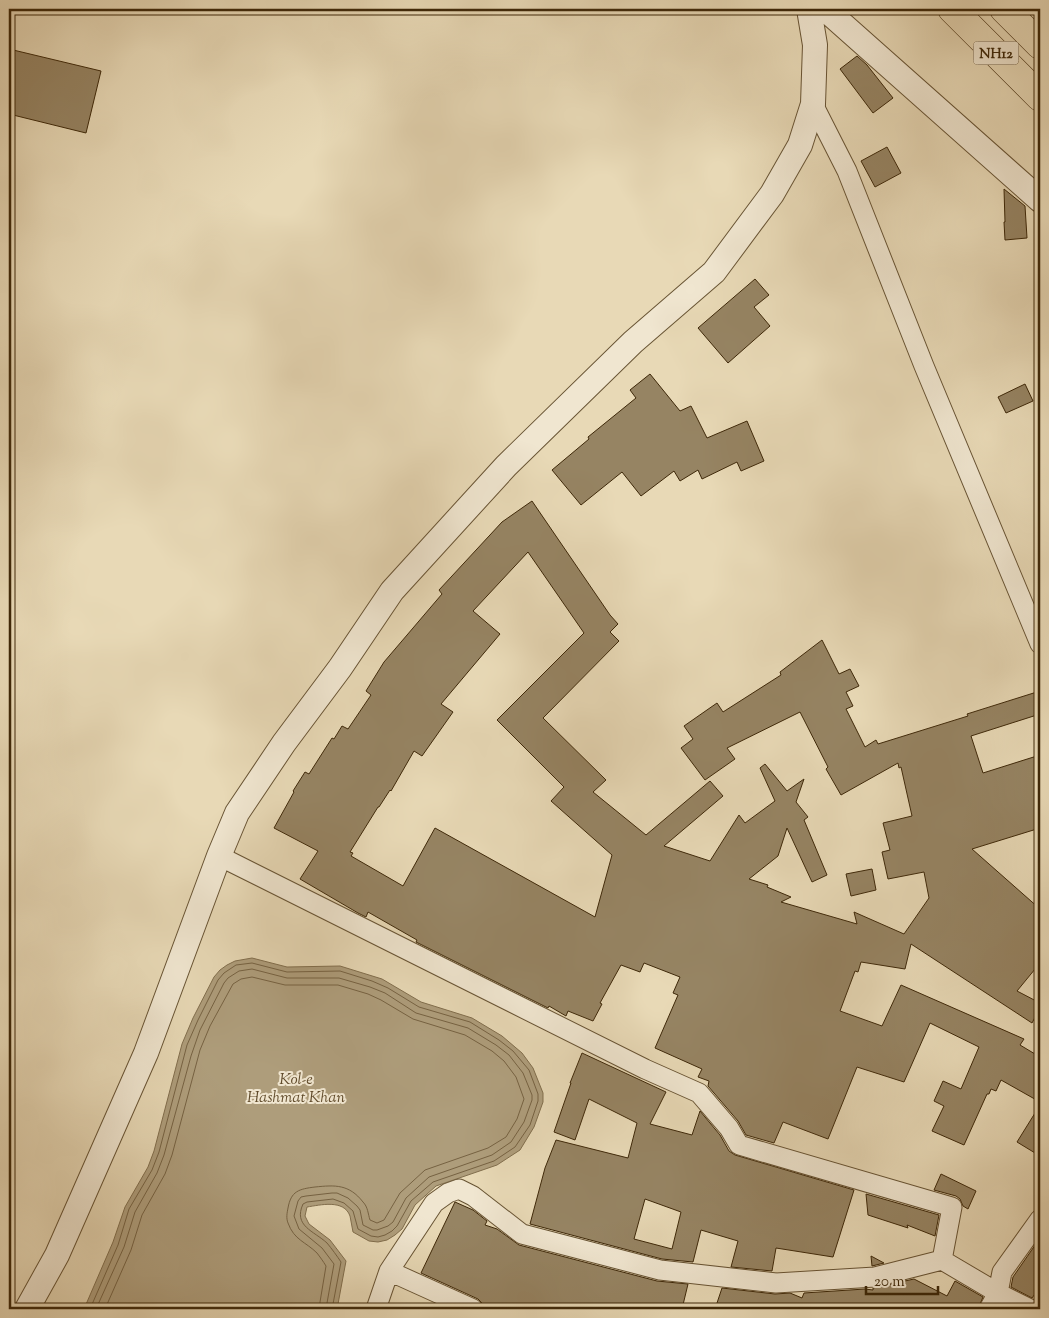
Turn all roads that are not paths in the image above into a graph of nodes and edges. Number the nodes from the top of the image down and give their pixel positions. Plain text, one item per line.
1 (809, 9) edge
2 (826, 9) edge
3 (952, 9) edge
4 (1004, 9) edge
5 (1040, 45) edge
6 (1040, 97) edge
7 (813, 104) junction
8 (1040, 200) edge
9 (1040, 644) edge
10 (218, 856) junction
11 (1040, 1219) edge
12 (942, 1260) junction
13 (389, 1271) junction
14 (998, 1293) junction
15 (27, 1309) edge
16 (376, 1309) edge
17 (473, 1309) edge
18 (989, 1309) edge
19 (1030, 1309) edge

1 - 7 street
2 - 8 street
3 - 6 highway, NH12
4 - 5 highway, NH12
7 - 9 street
7 - 10 street
10 - 12 street
10 - 15 street
11 - 14 street
12 - 13 street
12 - 14 street
13 - 16 street
13 - 17 street
14 - 18 street
14 - 19 street

